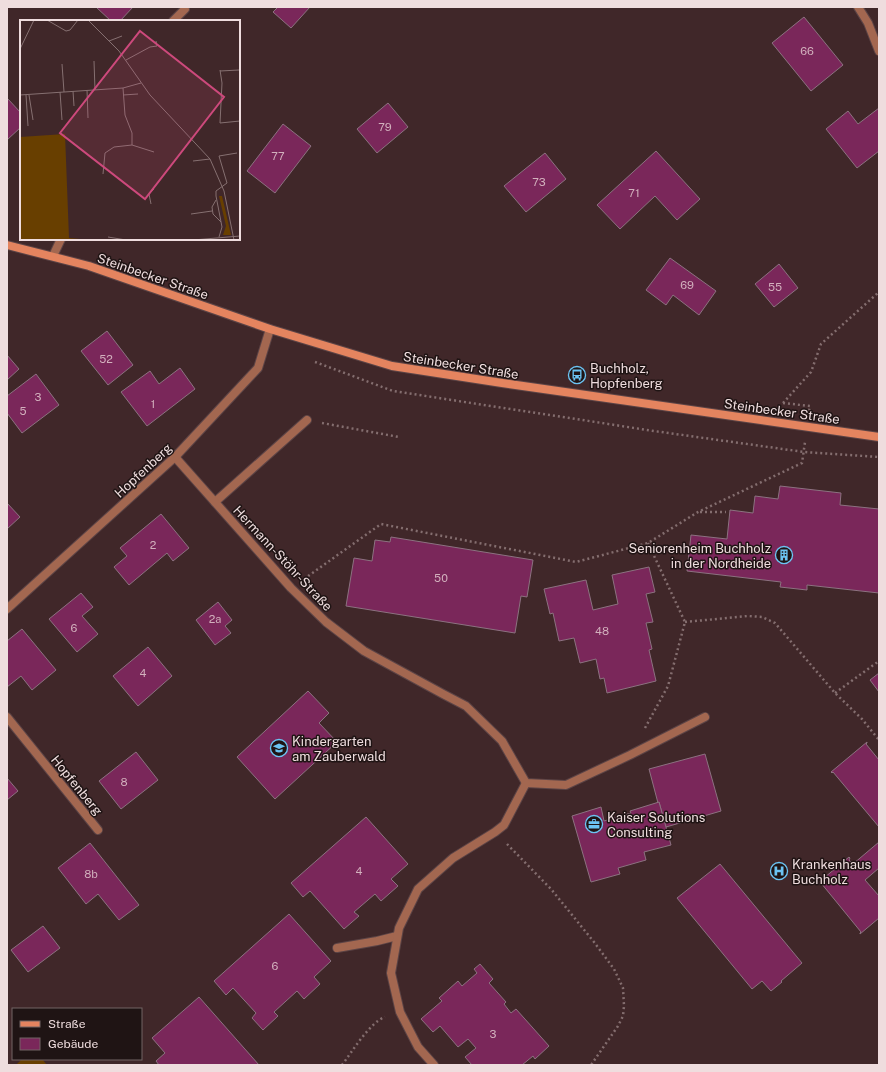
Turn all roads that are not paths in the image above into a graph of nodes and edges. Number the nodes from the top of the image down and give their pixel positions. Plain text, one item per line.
1 (184, 7) edge
2 (858, 7) edge
3 (174, 20) edge
4 (879, 51) edge
5 (61, 240) edge
6 (7, 244) edge
7 (53, 256) junction
8 (270, 329) junction
9 (307, 420) road end
10 (879, 437) edge
11 (176, 457) junction
12 (215, 502) junction
13 (7, 609) edge
14 (7, 717) edge
15 (705, 717) dead end
16 (526, 783) junction
17 (98, 830) dead end
18 (397, 936) junction
19 (337, 948) dead end
20 (434, 1065) edge

1 - 3 street
2 - 4 street
5 - 7 street
6 - 7 street, Steinbecker Straße
7 - 8 street, Steinbecker Straße
8 - 10 street, Steinbecker Straße
8 - 11 street, Hopfenberg
9 - 12 street
11 - 12 street, Hermann-Stöhr-Straße
11 - 13 street, Hopfenberg
12 - 16 street, Hermann-Stöhr-Straße
14 - 17 street, Hopfenberg
15 - 16 street
16 - 18 street
18 - 19 street
18 - 20 street

